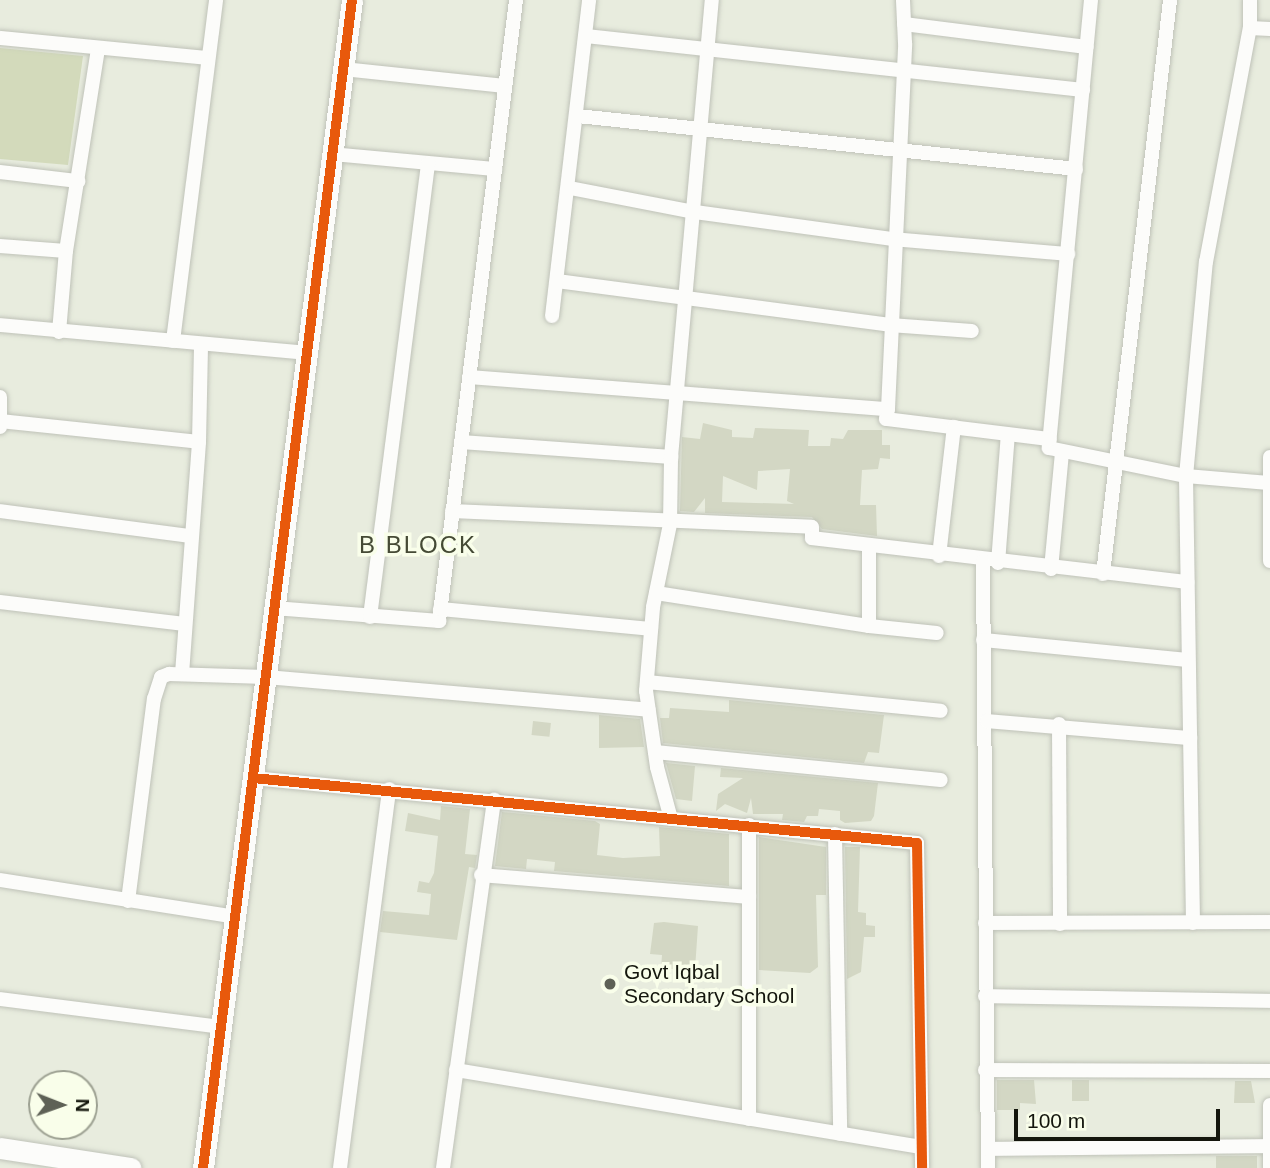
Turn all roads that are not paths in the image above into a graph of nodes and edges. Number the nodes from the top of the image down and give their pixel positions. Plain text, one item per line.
1 (216, 0) edge
2 (352, 0) edge
3 (516, 0) edge
4 (589, 0) edge
5 (712, 0) edge
6 (903, 0) edge
7 (1091, 0) edge
8 (1170, 0) edge
9 (1250, 0) edge
10 (904, 24) junction
11 (1250, 28) junction
12 (1270, 29) edge
13 (586, 36) junction
14 (0, 38) edge
15 (1087, 47) junction
16 (99, 49) junction
17 (708, 52) junction
18 (207, 58) junction
19 (343, 69) junction
20 (903, 72) junction
21 (505, 86) junction
22 (1083, 90) junction
23 (578, 116) junction
24 (703, 131) junction
25 (898, 150) junction
26 (332, 154) junction
27 (428, 164) junction
28 (495, 169) junction
29 (1076, 169) junction
30 (0, 172) edge
31 (78, 181) junction
32 (570, 188) junction
33 (695, 212) junction
34 (893, 239) junction
35 (0, 246) edge
36 (66, 251) junction
37 (1068, 254) junction
38 (557, 281) junction
39 (688, 296) junction
40 (552, 316) dead end
41 (0, 325) edge
42 (890, 325) junction
43 (972, 331) dead end
44 (59, 332) junction
45 (173, 341) junction
46 (201, 345) junction
47 (307, 354) junction
48 (469, 377) junction
49 (680, 391) junction
50 (0, 397) edge
51 (888, 409) junction
52 (0, 421) edge
53 (0, 427) edge
54 (954, 427) junction
55 (1008, 434) junction
56 (1050, 439) junction
57 (199, 442) junction
58 (461, 442) junction
59 (1062, 452) junction
60 (671, 457) junction
61 (1270, 457) edge
62 (1116, 462) junction
63 (1186, 476) junction
64 (1269, 483) edge
65 (0, 511) edge
66 (452, 511) junction
67 (1269, 516) edge
68 (670, 524) junction
69 (191, 536) junction
70 (869, 546) junction
71 (940, 556) junction
72 (1270, 561) edge
73 (991, 563) junction
74 (1051, 569) junction
75 (1103, 574) junction
76 (1187, 582) junction
77 (656, 593) junction
78 (0, 602) edge
79 (274, 608) junction
80 (440, 609) junction
81 (370, 617) junction
82 (185, 624) junction
83 (869, 626) junction
84 (651, 629) junction
85 (937, 633) dead end
86 (983, 640) junction
87 (1188, 660) junction
88 (182, 674) junction
89 (266, 677) junction
90 (647, 682) junction
91 (649, 710) junction
92 (941, 711) dead end
93 (987, 721) junction
94 (1059, 724) junction
95 (1190, 738) junction
96 (655, 752) junction
97 (253, 778) junction
98 (941, 780) dead end
99 (389, 789) junction
100 (494, 800) junction
101 (671, 819) junction
102 (749, 825) junction
103 (835, 834) junction
104 (481, 875) junction
105 (0, 880) edge
106 (749, 897) junction
107 (128, 901) junction
108 (235, 918) junction
109 (1270, 922) edge
110 (985, 923) junction
111 (1194, 923) junction
112 (1060, 924) junction
113 (985, 996) junction
114 (0, 999) edge
115 (1270, 1001) edge
116 (221, 1027) junction
117 (456, 1070) junction
118 (985, 1070) junction
119 (1270, 1071) edge
120 (1270, 1105) edge
121 (749, 1119) junction
122 (840, 1134) junction
123 (1270, 1146) edge
124 (922, 1147) junction
125 (0, 1148) edge
126 (988, 1149) junction
127 (82, 1165) edge
128 (131, 1168) edge
129 (203, 1168) edge
130 (340, 1168) edge
131 (443, 1168) edge
132 (922, 1168) edge
133 (988, 1168) edge
134 (1270, 1168) edge

1 - 18 street
2 - 19 street
3 - 21 street
4 - 13 street
5 - 17 street
6 - 10 street
7 - 15 street
8 - 62 street
9 - 11 street
10 - 15 street
10 - 20 street
11 - 12 street
11 - 63 street
13 - 17 street
13 - 23 street
14 - 16 street
15 - 22 street
16 - 18 street
16 - 31 street
17 - 20 street
17 - 24 street
18 - 45 street
19 - 21 street
19 - 26 street
20 - 22 street
20 - 25 street
21 - 28 street
22 - 29 street
23 - 24 street
23 - 32 street
24 - 25 street
24 - 33 street
25 - 29 street
25 - 34 street
26 - 27 street
26 - 47 street
27 - 28 street
27 - 81 street
28 - 48 street
29 - 37 street
30 - 31 street
31 - 36 street
32 - 33 street
32 - 38 street
33 - 34 street
33 - 39 street
34 - 37 street
34 - 42 street
35 - 36 street
36 - 44 street
37 - 56 street
38 - 39 street
38 - 40 street
39 - 42 street
39 - 49 street
41 - 44 street
42 - 43 street
42 - 51 street
44 - 45 street
45 - 46 street
46 - 47 street
46 - 57 street
47 - 79 street
48 - 49 street
48 - 58 street
49 - 51 street
49 - 60 street
50 - 52 street
51 - 54 street
52 - 53 street
52 - 57 street
54 - 55 street
54 - 71 street
55 - 56 street
55 - 73 street
56 - 59 street
57 - 69 street
58 - 60 street
58 - 66 street
59 - 62 street
59 - 74 street
60 - 68 street
61 - 64 street
62 - 63 street
62 - 75 street
63 - 64 street
63 - 76 street
64 - 67 street
65 - 69 street
66 - 68 street
66 - 80 street
67 - 72 street
68 - 70 street
68 - 77 street
69 - 82 street
70 - 71 street
70 - 83 street
71 - 73 street
73 - 74 street
73 - 86 street
74 - 75 street
75 - 76 street
76 - 87 street
77 - 83 street
77 - 84 street
78 - 82 street
79 - 81 street
79 - 89 street
80 - 81 street
80 - 84 street
82 - 88 street
83 - 85 street
84 - 90 street
86 - 87 street
86 - 93 street
87 - 95 street
88 - 89 street
88 - 107 street
89 - 91 street
89 - 97 street
90 - 91 street
90 - 92 street
91 - 96 street
93 - 94 street
93 - 110 street
94 - 95 street
94 - 112 street
95 - 111 street
96 - 98 street
96 - 101 street
97 - 99 street
97 - 108 street
99 - 100 street
99 - 130 street
100 - 101 street
100 - 104 street
101 - 102 street
102 - 103 street
102 - 106 street
103 - 122 street
103 - 124 street
104 - 106 street
104 - 117 street
105 - 107 street
106 - 121 street
107 - 108 street
108 - 116 street
109 - 111 street
110 - 112 street
110 - 113 street
111 - 112 street
113 - 115 street
113 - 118 street
114 - 116 street
116 - 129 street
117 - 121 street
117 - 131 street
118 - 119 street
118 - 126 street
120 - 123 street
121 - 122 street
122 - 124 street
123 - 126 street
123 - 134 street
124 - 132 street
125 - 127 street
126 - 133 street
127 - 128 street

